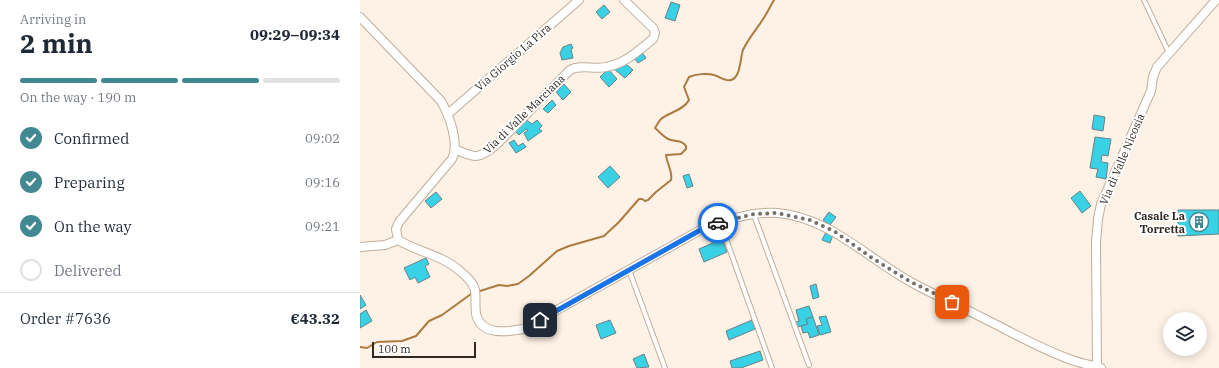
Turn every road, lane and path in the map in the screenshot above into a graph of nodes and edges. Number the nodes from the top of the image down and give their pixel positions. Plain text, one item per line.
1 (579, 0) edge
2 (624, 0) edge
3 (1144, 0) edge
4 (1216, 0) edge
5 (360, 17) edge
6 (1169, 53) junction
7 (448, 114) junction
8 (455, 148) junction
9 (754, 214) junction
10 (720, 222) junction
11 (398, 240) junction
12 (360, 248) edge
13 (629, 270) junction
14 (809, 365) dead end
15 (665, 368) edge
16 (772, 368) edge
17 (1099, 368) edge

1 - 7 street, Via Giorgio La Pira
2 - 8 street, Via di Valle Marciana
3 - 6 lane
4 - 6 street, Via di Valle Nicosia
5 - 7 street
6 - 17 street, Via di Valle Nicosia
7 - 8 street
8 - 11 street
9 - 10 street
9 - 14 lane
9 - 17 street
10 - 13 street
10 - 16 lane
11 - 12 street
11 - 13 street
13 - 15 lane

